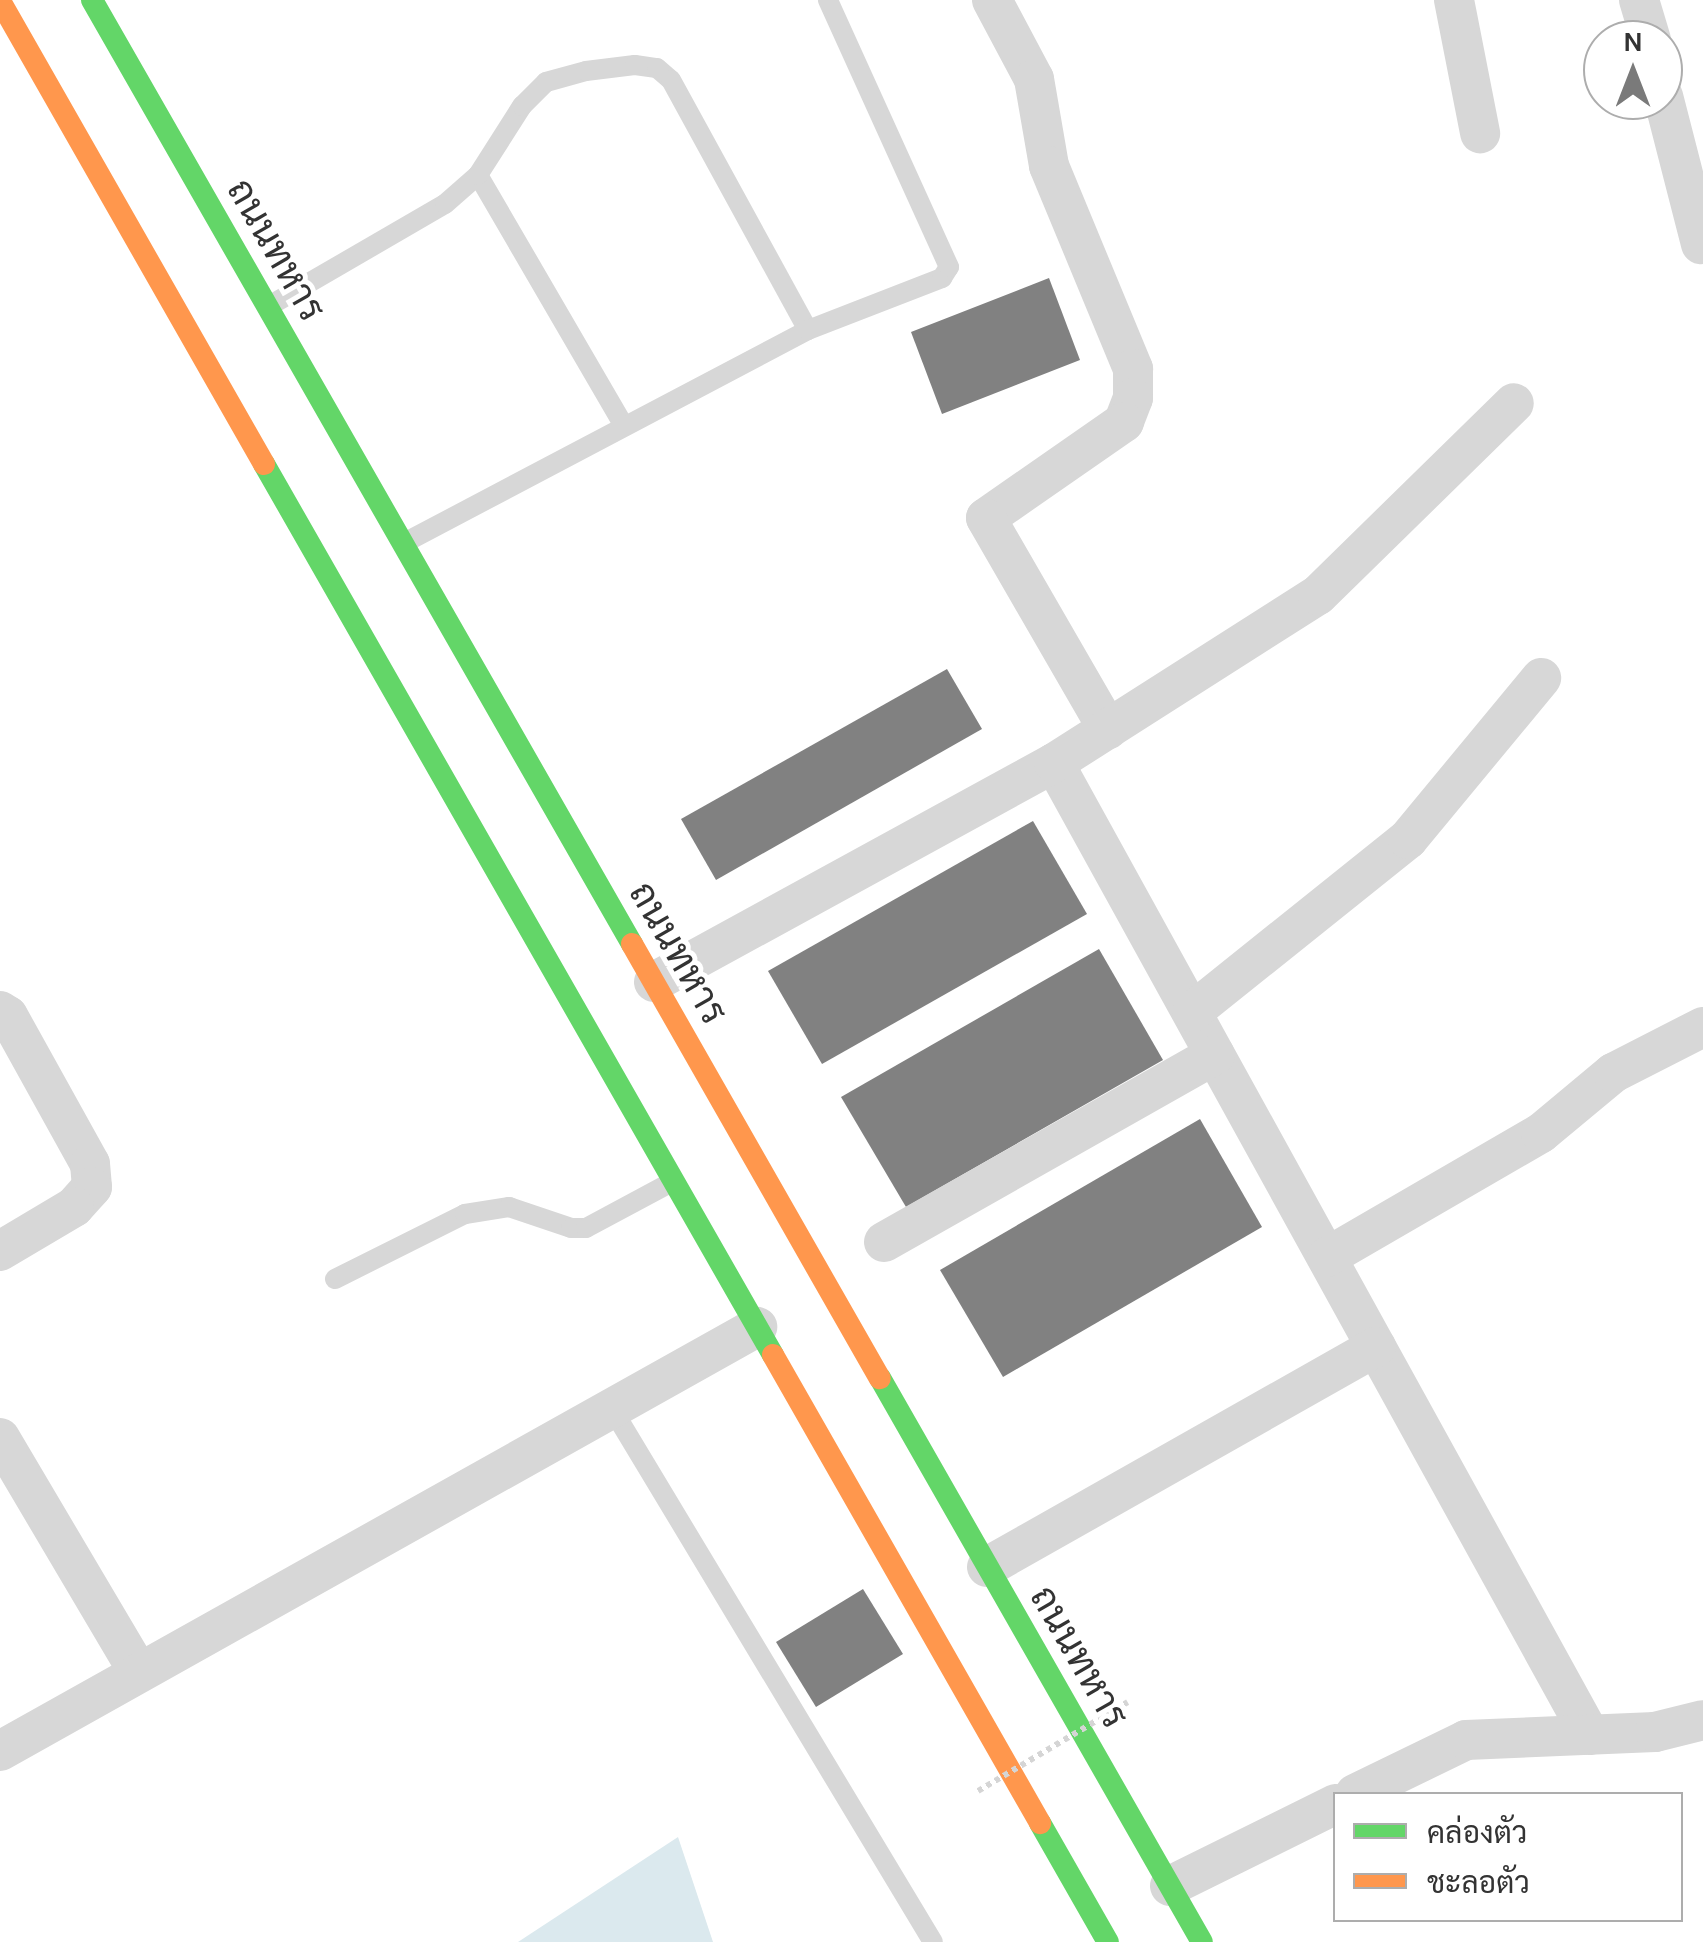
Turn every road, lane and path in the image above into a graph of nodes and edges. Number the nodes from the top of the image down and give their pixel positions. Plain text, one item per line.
1 (92, 0) edge
2 (828, 0) edge
3 (992, 0) edge
4 (1454, 0) edge
5 (0, 1) edge
6 (1669, 120) edge
7 (1480, 133) dead end
8 (478, 175) junction
9 (1701, 244) edge
10 (268, 306) junction
11 (808, 330) junction
12 (1514, 403) dead end
13 (623, 424) junction
14 (404, 544) junction
15 (1541, 678) dead end
16 (1108, 729) junction
17 (1054, 763) junction
18 (654, 982) junction
19 (0, 1011) edge
20 (1192, 1012) junction
21 (1703, 1027) edge
22 (1215, 1055) junction
23 (672, 1182) junction
24 (884, 1242) dead end
25 (0, 1251) edge
26 (1326, 1257) junction
27 (335, 1278) dead end
28 (764, 1323) junction
29 (1376, 1346) junction
30 (611, 1408) junction
31 (0, 1438) edge
32 (987, 1567) junction
33 (138, 1671) junction
34 (1128, 1702) dead end
35 (1703, 1720) edge
36 (1590, 1735) junction
37 (0, 1750) edge
38 (978, 1792) dead end
39 (1359, 1792) edge
40 (1333, 1805) edge
41 (1170, 1886) junction
42 (933, 1942) edge
43 (1108, 1942) edge
44 (1202, 1942) edge

1 - 10 main road, ถนนทหาร
2 - 11 lane
3 - 16 street
4 - 7 street
5 - 23 main road
6 - 9 street
8 - 10 lane
8 - 11 lane
8 - 13 lane
10 - 14 main road, ถนนทหาร
11 - 13 lane
12 - 16 street
13 - 14 lane
14 - 18 main road, ถนนทหาร
15 - 20 street
16 - 17 street
17 - 18 street
17 - 20 street
18 - 32 main road, ถนนทหาร
19 - 25 street
20 - 22 street
21 - 26 street
22 - 24 street
22 - 26 street
23 - 27 lane
23 - 28 main road
26 - 29 street
28 - 30 street
28 - 43 main road
29 - 32 street
29 - 36 street
30 - 33 street
30 - 42 lane
31 - 33 street
32 - 41 main road, ถนนทหาร
33 - 37 street
34 - 38 path, bridge
35 - 36 street
36 - 39 street
40 - 41 street
41 - 44 main road, ถนนทหาร

